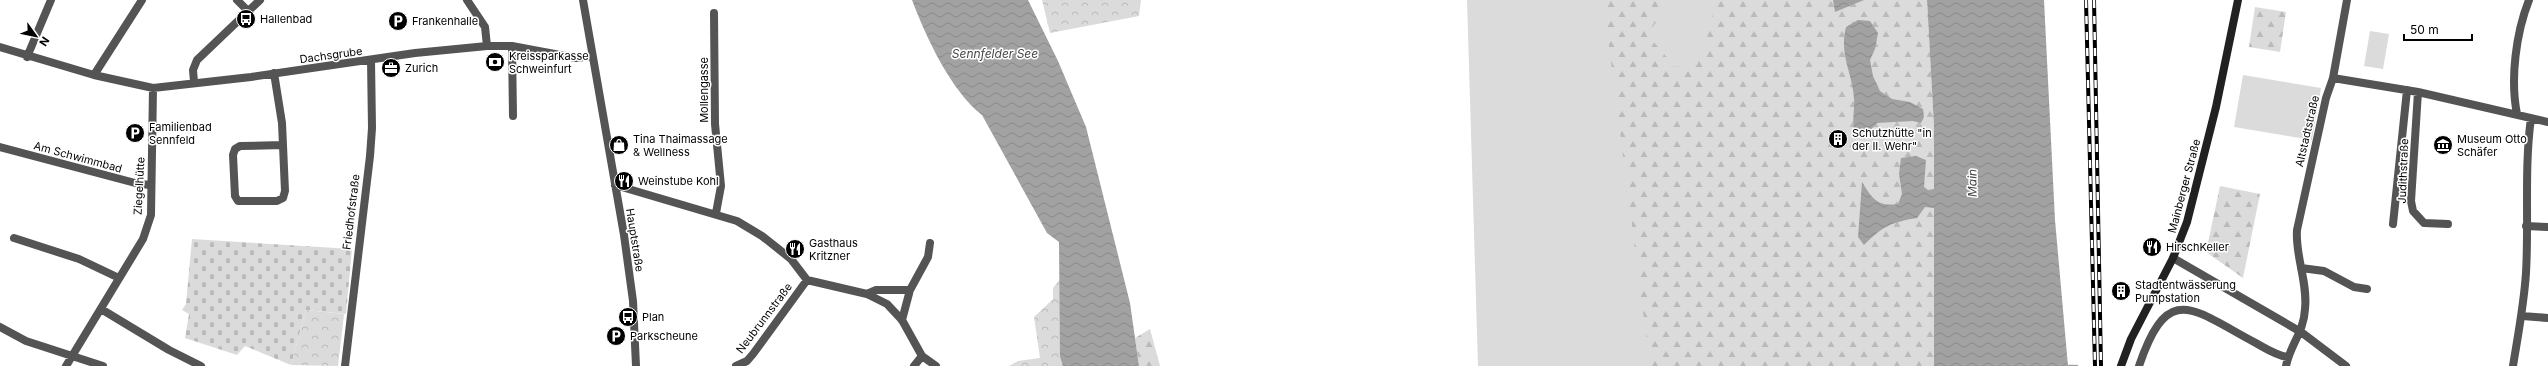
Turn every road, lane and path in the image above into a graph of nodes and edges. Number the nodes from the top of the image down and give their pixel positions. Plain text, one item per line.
1 (51, 0) edge
2 (142, 0) edge
3 (237, 0) edge
4 (260, 0) edge
5 (467, 0) edge
6 (583, 0) edge
7 (2238, 0) edge
8 (2347, 0) edge
9 (2529, 0) edge
10 (248, 11) junction
11 (714, 13) dead end
12 (487, 46) junction
13 (512, 46) junction
14 (0, 47) edge
15 (591, 56) junction
16 (27, 57) junction
17 (371, 60) junction
18 (274, 74) junction
19 (94, 75) junction
20 (2333, 78) junction
21 (194, 82) junction
22 (153, 88) junction
23 (2406, 90) junction
24 (2418, 92) junction
25 (2517, 114) junction
26 (513, 116) dead end
27 (2531, 118) junction
28 (2548, 122) edge
29 (283, 145) junction
30 (0, 147) edge
31 (151, 185) junction
32 (614, 185) junction
33 (716, 213) junction
34 (2393, 224) dead end
35 (2448, 224) dead end
36 (2526, 226) junction
37 (2548, 227) edge
38 (14, 238) dead end
39 (930, 243) dead end
40 (2173, 258) junction
41 (2301, 268) junction
42 (119, 278) junction
43 (807, 280) junction
44 (2367, 289) dead end
45 (910, 290) junction
46 (867, 294) junction
47 (101, 309) junction
48 (2522, 316) junction
49 (2548, 318) edge
50 (902, 320) junction
51 (0, 327) edge
52 (2301, 332) junction
53 (72, 356) junction
54 (922, 356) junction
55 (2287, 356) junction
56 (66, 366) edge
57 (103, 366) edge
58 (200, 366) edge
59 (345, 366) edge
60 (636, 366) edge
61 (736, 366) edge
62 (914, 366) edge
63 (936, 366) edge
64 (2121, 366) edge
65 (2138, 366) edge
66 (2286, 366) edge
67 (2346, 366) edge
68 (2513, 366) edge

1 - 16 street
2 - 19 street
3 - 10 street
4 - 10 street
5 - 12 street
6 - 15 street, Hauptstraße
7 - 40 main road, Mainberger Straße
8 - 20 street, Altstadtstraße
9 - 25 street
10 - 21 street
11 - 33 street, Mollengasse
12 - 13 street, Dachsgrube
12 - 17 street, Dachsgrube
13 - 15 street, Dachsgrube
13 - 26 street
14 - 16 street, Dachsgrube
15 - 32 street, Hauptstraße
16 - 19 street, Dachsgrube
17 - 18 street, Dachsgrube
17 - 59 street, Friedhofstraße
18 - 21 street, Dachsgrube
18 - 29 street
19 - 22 street, Dachsgrube
20 - 23 street
20 - 41 street, Altstadtstraße
21 - 22 street, Dachsgrube
22 - 31 street, Ziegelhütte
23 - 24 street
23 - 34 street, Judithstraße
24 - 25 street
24 - 35 street, Judithstraße
25 - 27 street
27 - 28 street
27 - 36 street
29 - 29 street
30 - 31 street, Am Schwimmbad
31 - 42 street, Ziegelhütte
32 - 33 street
32 - 60 street, Hauptstraße
33 - 43 street
36 - 37 street
36 - 48 street
38 - 42 street
39 - 45 street
40 - 52 street
40 - 64 main road, Mainberger Straße
41 - 44 street
41 - 52 street, Altstadtstraße
42 - 47 street, Ziegelhütte
43 - 46 street
43 - 61 street, Neubrunnstraße
45 - 46 street
45 - 50 street
46 - 50 street
47 - 53 street, Ziegelhütte
47 - 58 street
48 - 49 street
48 - 68 street
50 - 54 street
51 - 53 street
52 - 55 street, Altstadtstraße
52 - 67 street
53 - 56 street, Ziegelhütte
53 - 57 street
54 - 62 street
54 - 63 street
55 - 65 street
55 - 66 street, Altstadtstraße

